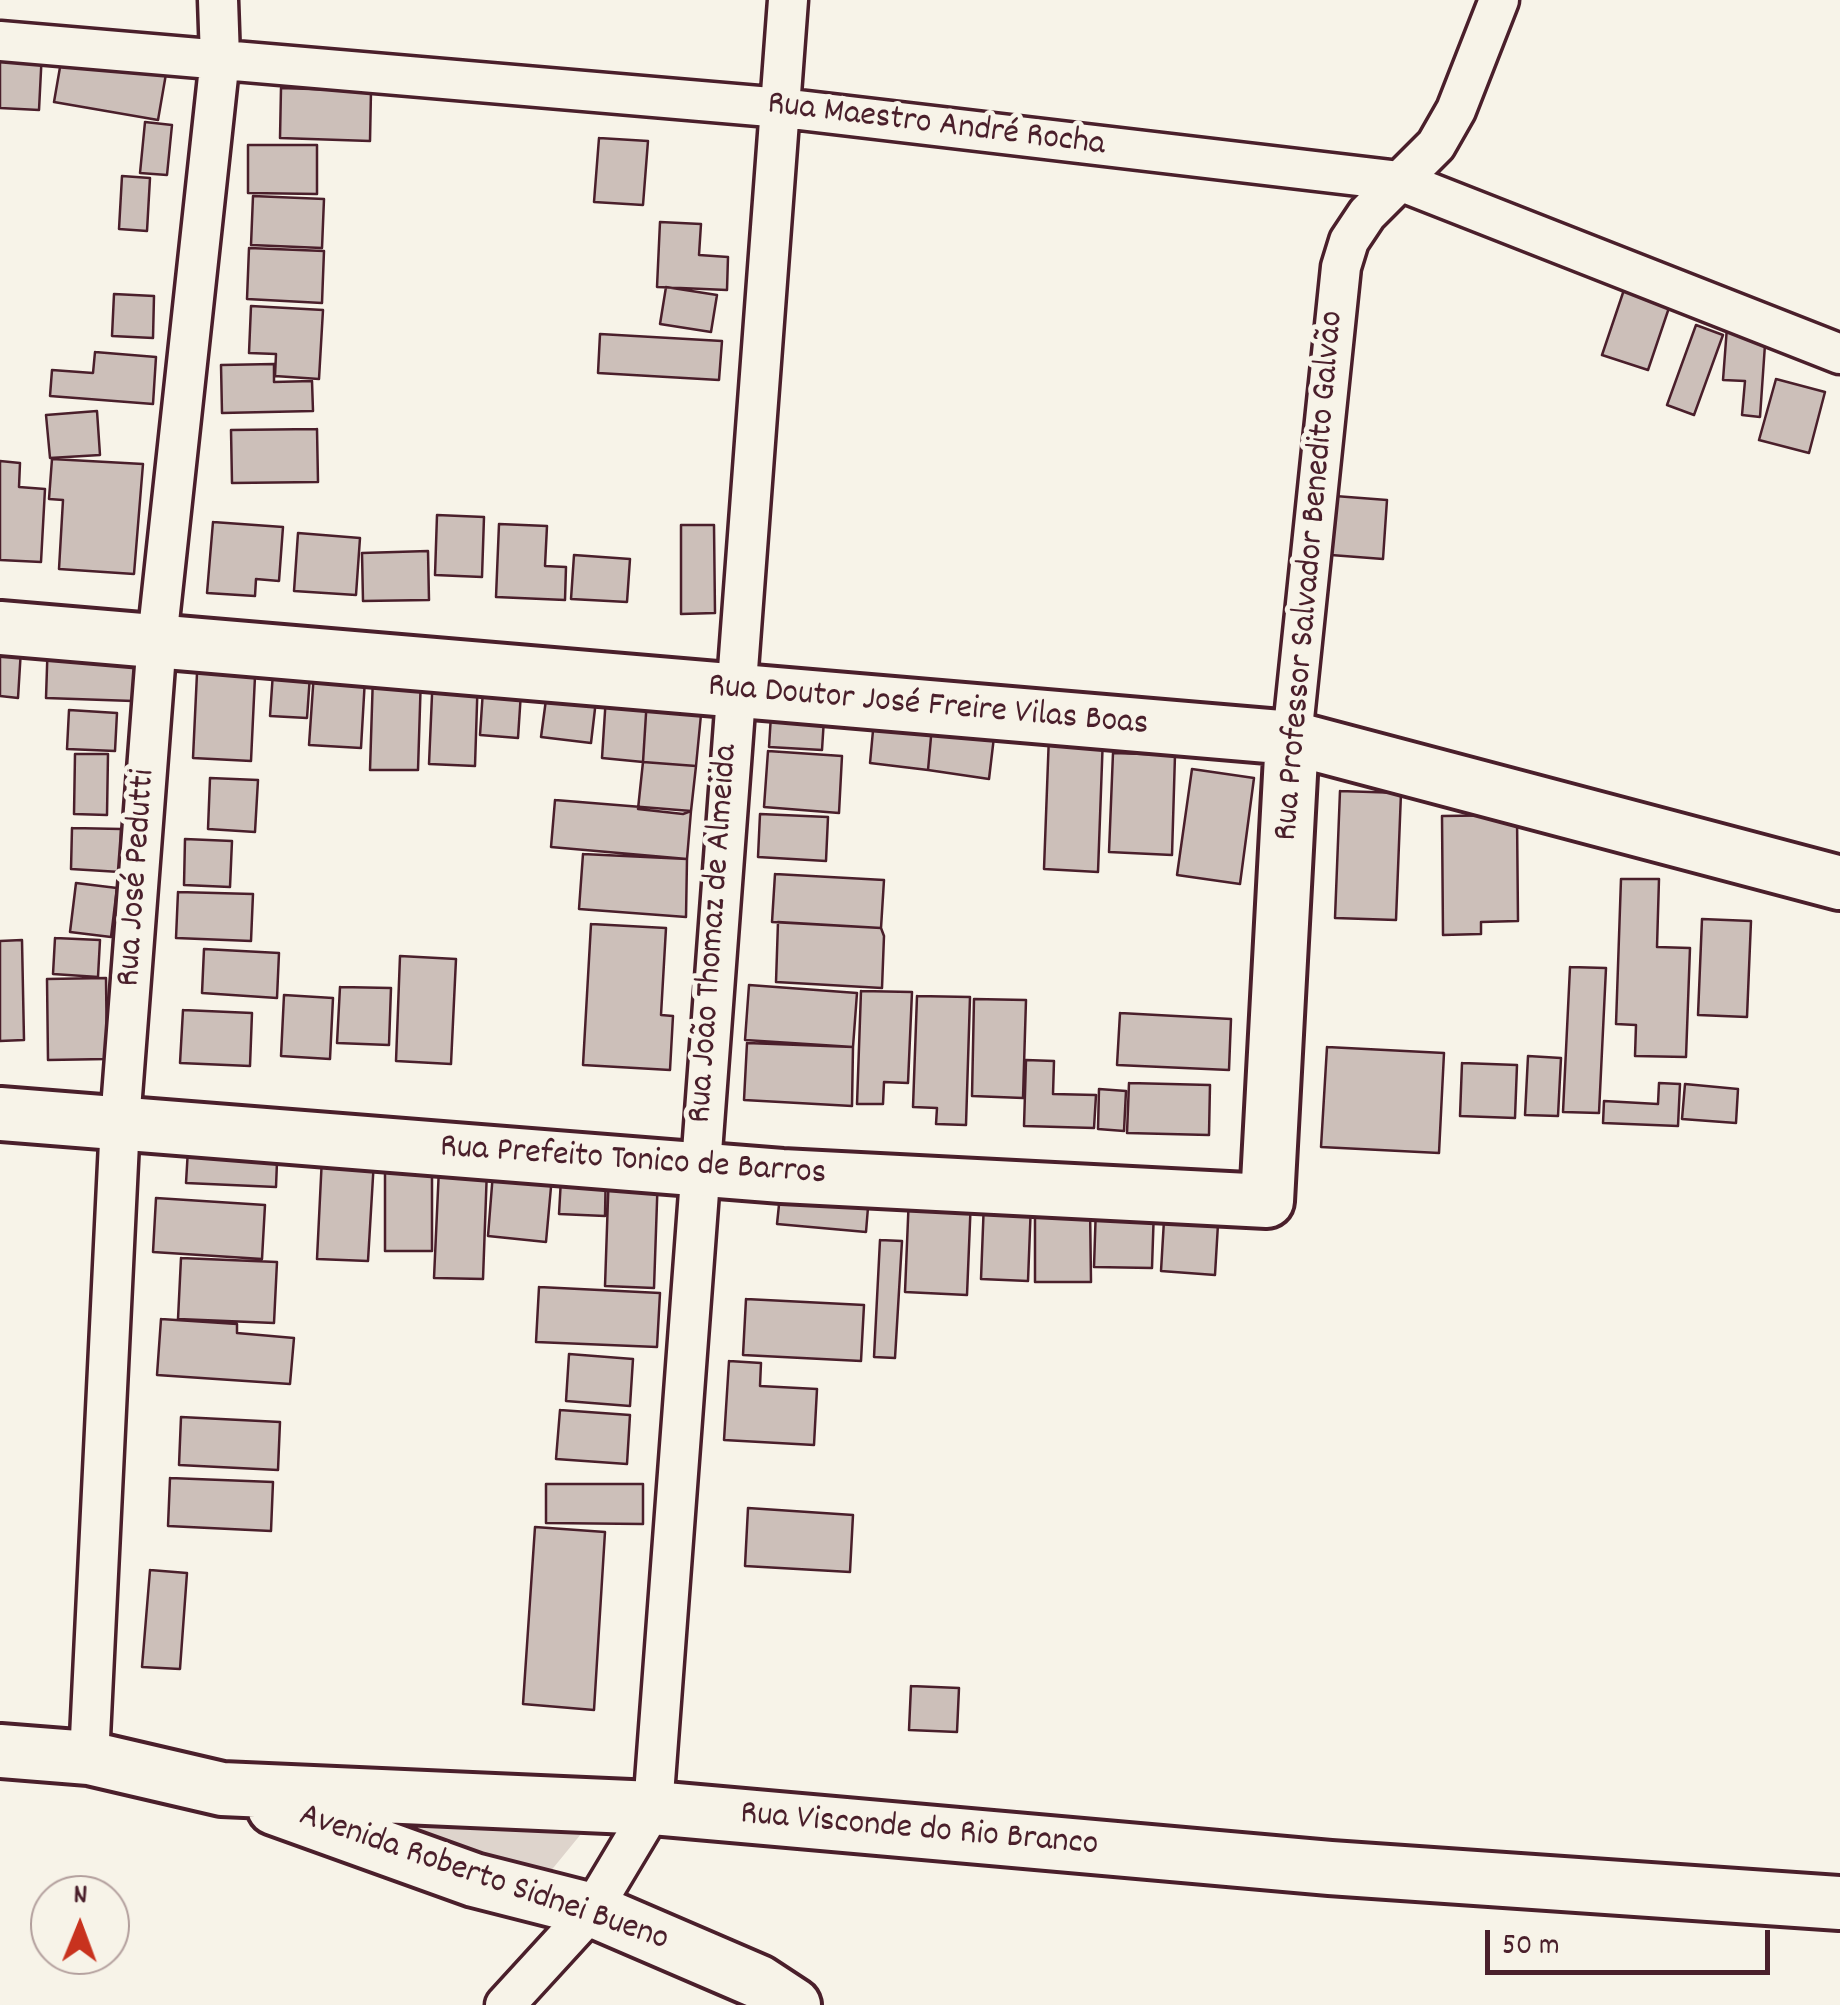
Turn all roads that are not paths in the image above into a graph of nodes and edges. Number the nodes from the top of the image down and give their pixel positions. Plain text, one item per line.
1 (218, 0) edge
2 (788, 0) edge
3 (1498, 0) edge
4 (0, 41) edge
5 (220, 58) junction
6 (782, 108) junction
7 (1400, 182) junction
8 (1840, 354) edge
9 (0, 628) edge
10 (157, 640) junction
11 (734, 692) junction
12 (1292, 738) junction
13 (1840, 883) edge
14 (0, 1114) edge
15 (120, 1122) junction
16 (699, 1170) junction
17 (1267, 1201) joint
18 (0, 1750) edge
19 (89, 1758) junction
20 (222, 1789) junction
21 (653, 1808) junction
22 (1840, 1903) edge
23 (592, 1910) junction
24 (505, 2005) edge
25 (794, 2005) edge

1 - 5 street, Rua José Pedutti
2 - 6 street, Rua João Thomaz de Almeida
3 - 7 street, Rua Professor Salvador Benedito Galvão
4 - 5 street, Rua Maestro André Rocha
5 - 6 street, Rua Maestro André Rocha
5 - 10 street, Rua José Pedutti
6 - 7 street, Rua Maestro André Rocha
6 - 11 street, Rua João Thomaz de Almeida
7 - 8 street, Rua Maestro André Rocha
7 - 12 street, Rua Professor Salvador Benedito Galvão
9 - 10 street, Rua Doutor José Freire Vilas Boas
10 - 11 street, Rua Doutor José Freire Vilas Boas
10 - 15 street, Rua José Pedutti
11 - 12 street, Rua Doutor José Freire Vilas Boas
11 - 16 street, Rua João Thomaz de Almeida
12 - 13 street, Rua Doutor José Freire Vilas Boas
12 - 17 street, Rua Professor Salvador Benedito Galvão
14 - 15 street, Rua Prefeito Tonico de Barros
15 - 16 street, Rua Prefeito Tonico de Barros
15 - 19 street, Rua José Pedutti
16 - 17 street, Rua Prefeito Tonico de Barros
16 - 21 street, Rua João Thomaz de Almeida
18 - 19 street, Rua Visconde do Rio Branco
19 - 20 street, Rua Visconde do Rio Branco
20 - 21 street, Rua Visconde do Rio Branco
20 - 23 street, Avenida Roberto Sidnei Bueno
21 - 22 street, Rua Visconde do Rio Branco
21 - 23 street
23 - 24 street
23 - 25 street, Avenida Roberto Sidnei Bueno

